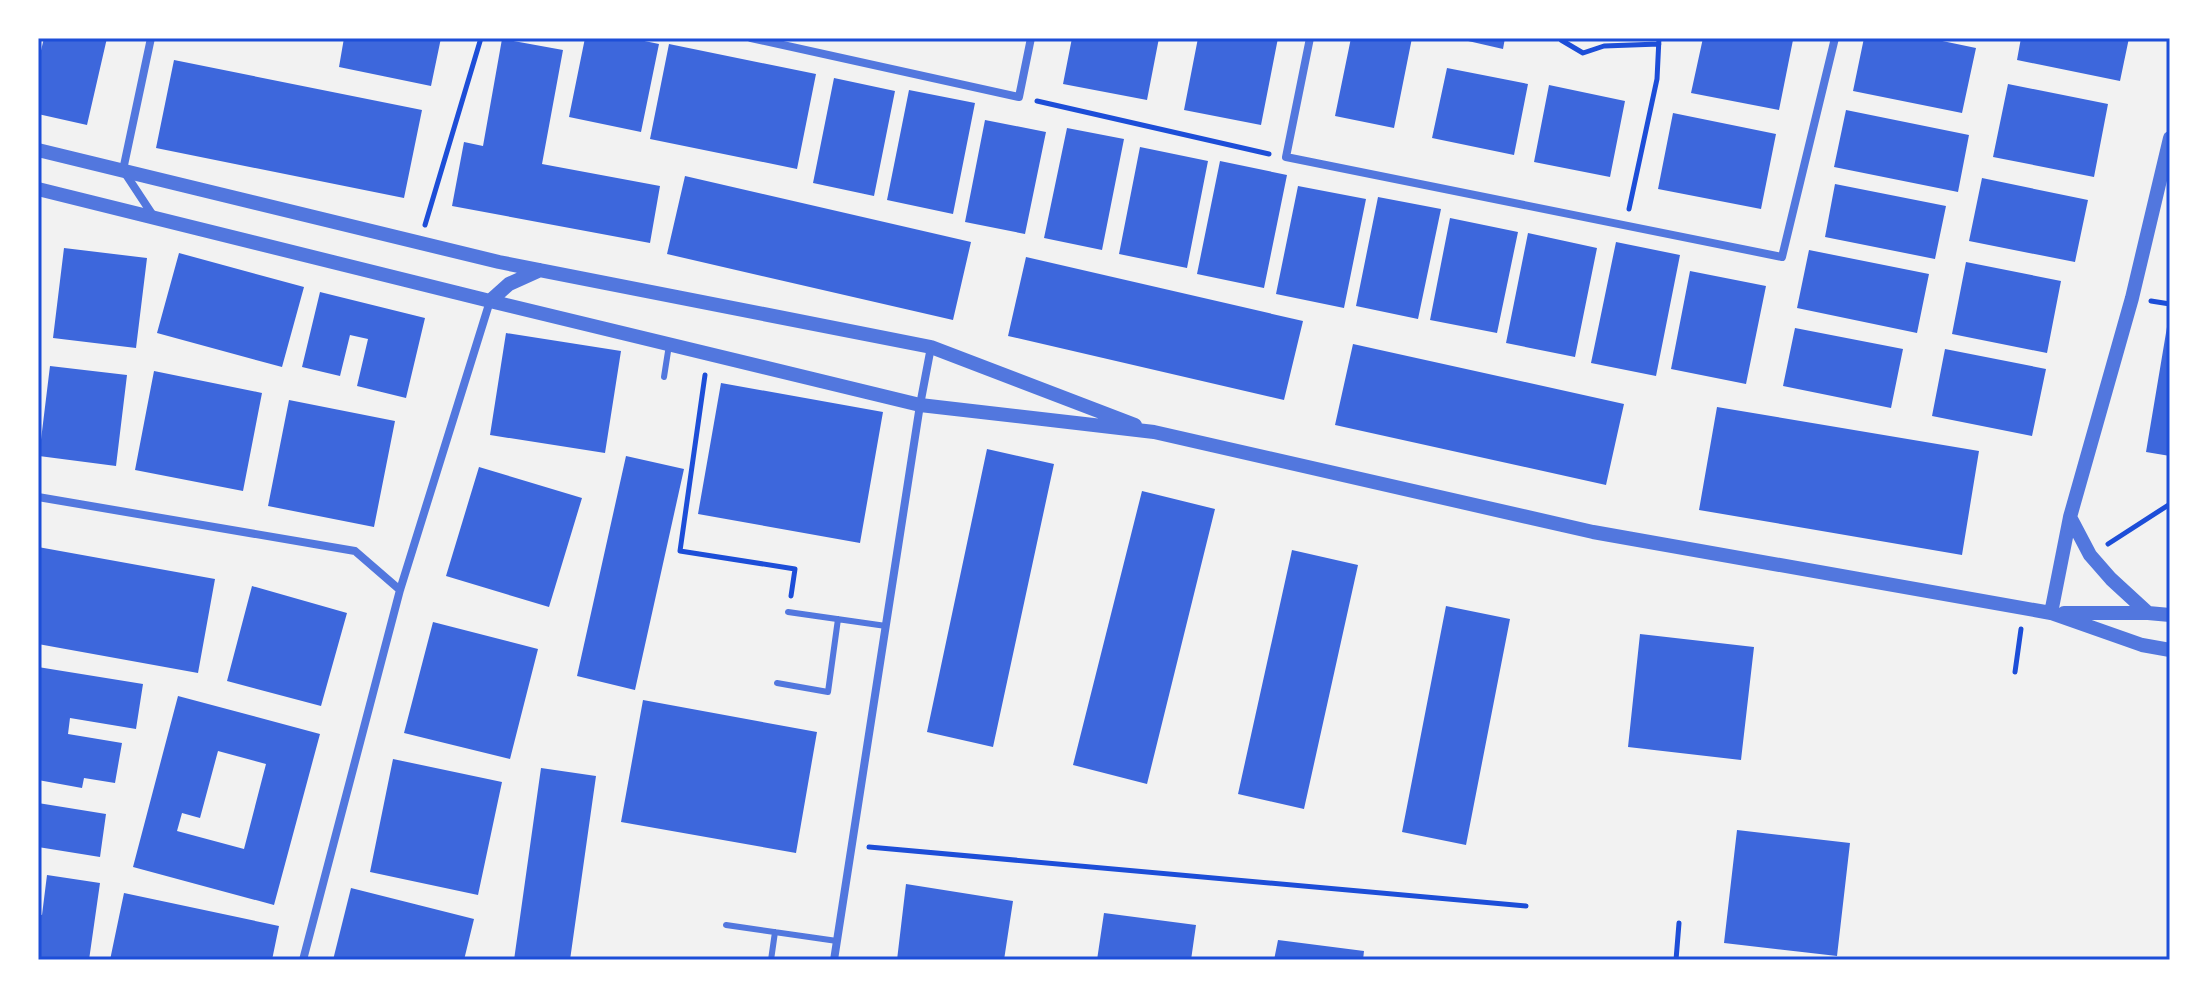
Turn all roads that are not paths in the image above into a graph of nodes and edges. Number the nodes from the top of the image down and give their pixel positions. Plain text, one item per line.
1 (151, 38) edge
2 (751, 38) edge
3 (1031, 38) edge
4 (1310, 38) edge
5 (1835, 38) edge
6 (2170, 138) edge
7 (38, 150) edge
8 (123, 170) junction
9 (38, 189) edge
10 (154, 218) junction
11 (541, 270) junction
12 (490, 301) junction
13 (669, 345) junction
14 (931, 347) junction
15 (664, 377) dead end
16 (920, 405) junction
17 (1154, 432) junction
18 (38, 497) edge
19 (2070, 517) junction
20 (400, 590) junction
21 (788, 612) road end
22 (2051, 613) junction
23 (2148, 613) junction
24 (2170, 615) edge
25 (838, 619) junction
26 (886, 626) junction
27 (2170, 650) edge
28 (777, 683) dead end
29 (726, 925) dead end
30 (775, 932) junction
31 (837, 941) junction
32 (303, 960) edge
33 (771, 960) edge
34 (834, 960) edge

1 - 8 street
2 - 3 street
4 - 5 street
6 - 19 street
7 - 8 street
8 - 10 street
8 - 11 street
9 - 10 street
10 - 12 street
11 - 12 street
11 - 14 street
12 - 13 street
12 - 20 street
13 - 15 lane
13 - 16 street
14 - 16 street
14 - 17 street
16 - 17 street
16 - 26 street
17 - 22 street
18 - 20 street
19 - 22 street
19 - 23 street
20 - 32 street
21 - 25 lane
22 - 23 street
22 - 27 street
23 - 24 street
25 - 26 lane
25 - 28 lane
26 - 31 street
29 - 30 lane
30 - 31 lane
30 - 33 lane
31 - 34 street

